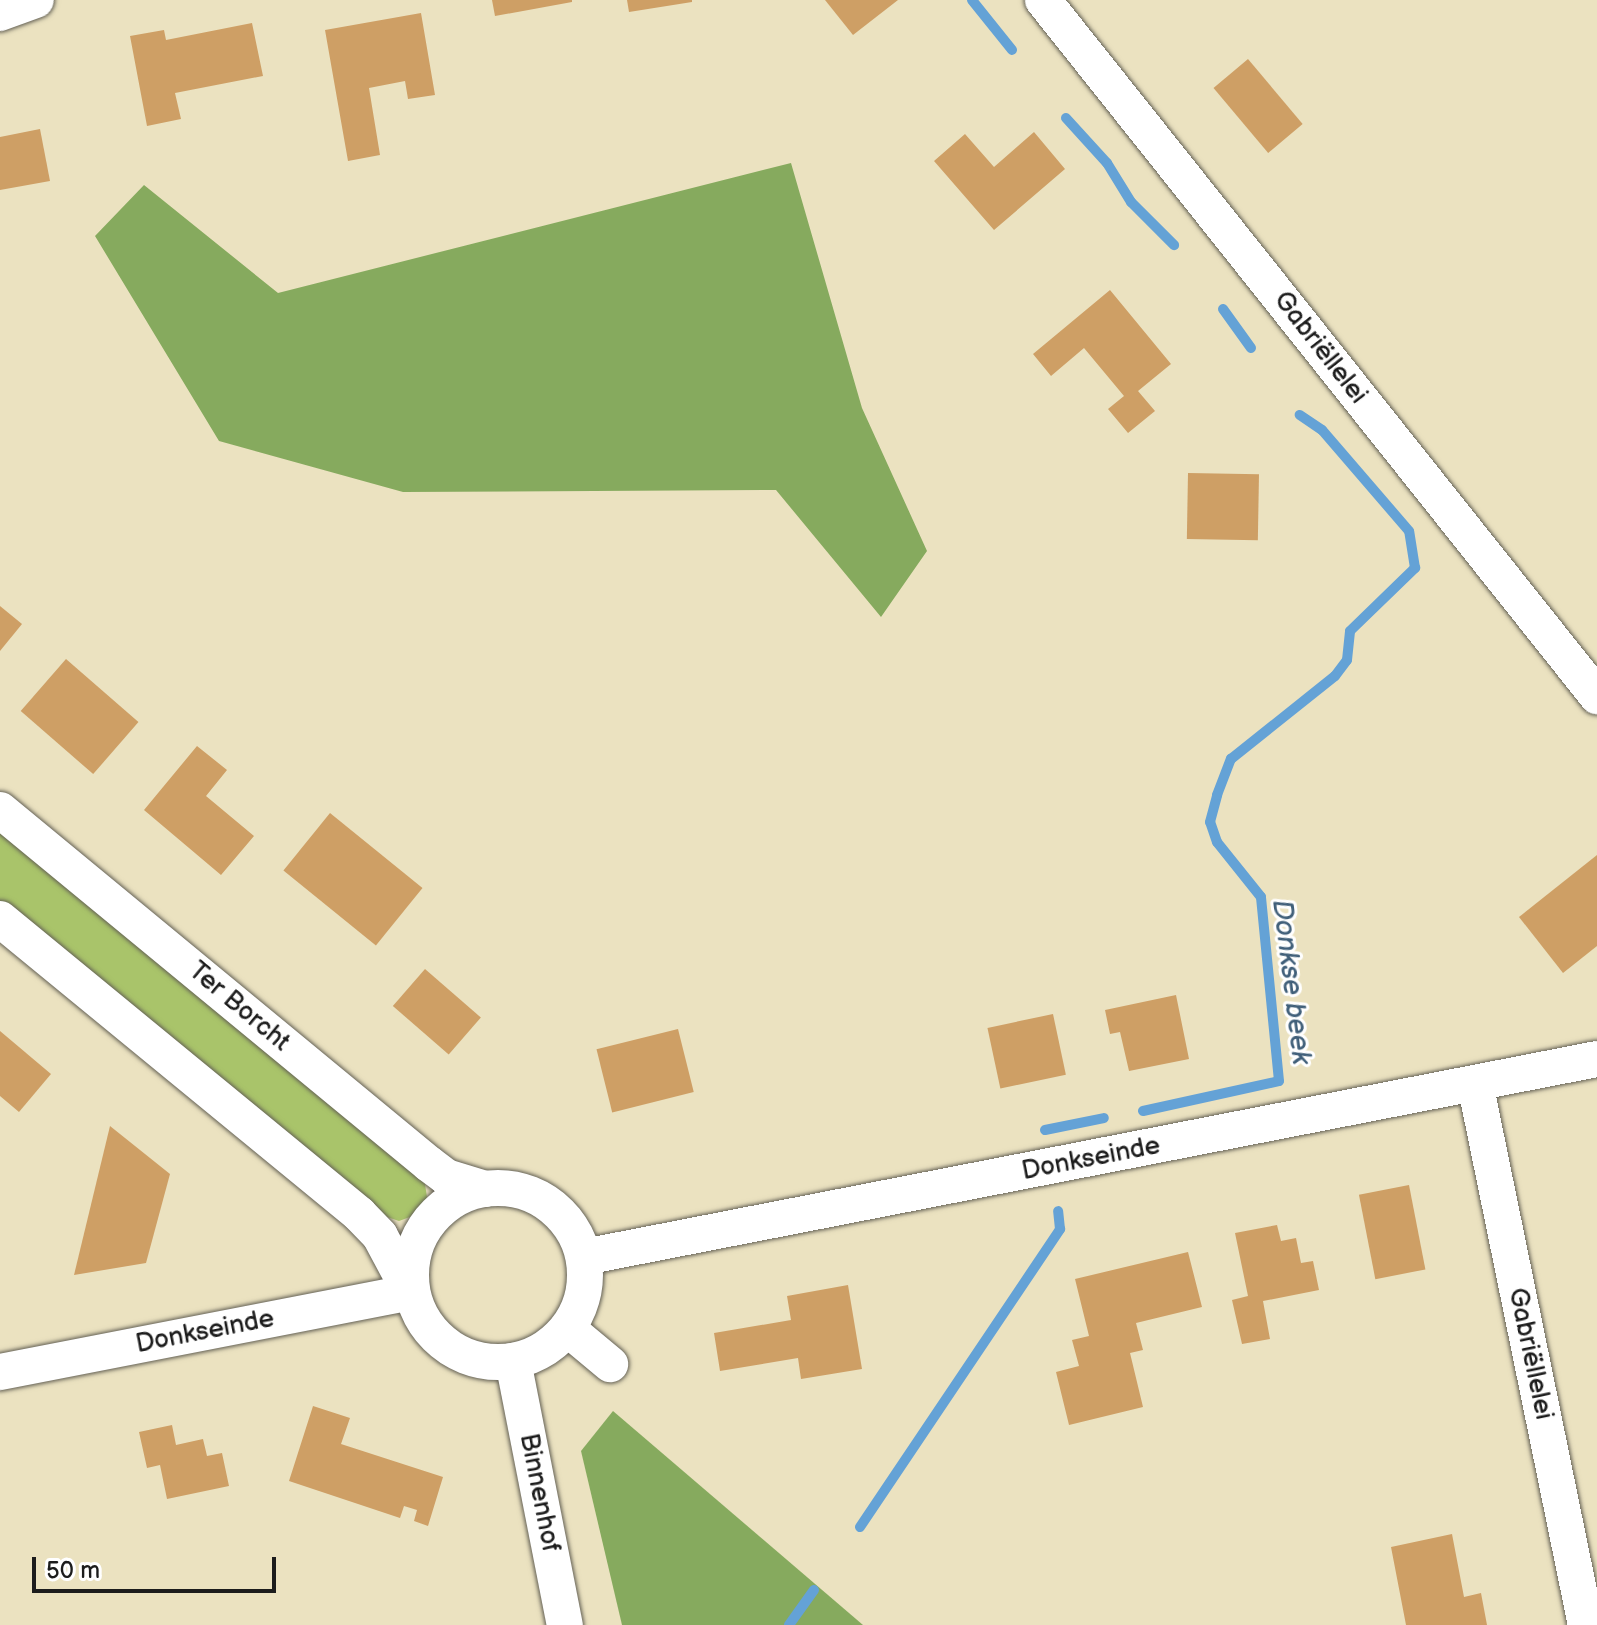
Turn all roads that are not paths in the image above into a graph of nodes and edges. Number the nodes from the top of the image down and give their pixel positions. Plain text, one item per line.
1 (36, 0) edge
2 (1043, 0) edge
3 (0, 13) edge
4 (1597, 696) edge
5 (0, 810) edge
6 (0, 919) edge
7 (1597, 1059) edge
8 (1475, 1083) junction
9 (485, 1189) junction
10 (584, 1257) junction
11 (410, 1292) junction
12 (568, 1329) junction
13 (513, 1361) junction
14 (610, 1364) dead end
15 (0, 1372) edge
16 (565, 1625) edge
17 (1586, 1625) edge

1 - 3 street
2 - 4 street, Gabriëllelei
5 - 9 street, Ter Borcht
6 - 11 street
7 - 8 street, Donkseinde
8 - 10 street, Donkseinde
8 - 17 street, Gabriëllelei
9 - 10 street
9 - 11 street
10 - 12 street
11 - 13 street
11 - 15 street, Donkseinde
12 - 13 street
12 - 14 street
13 - 16 street, Binnenhof

